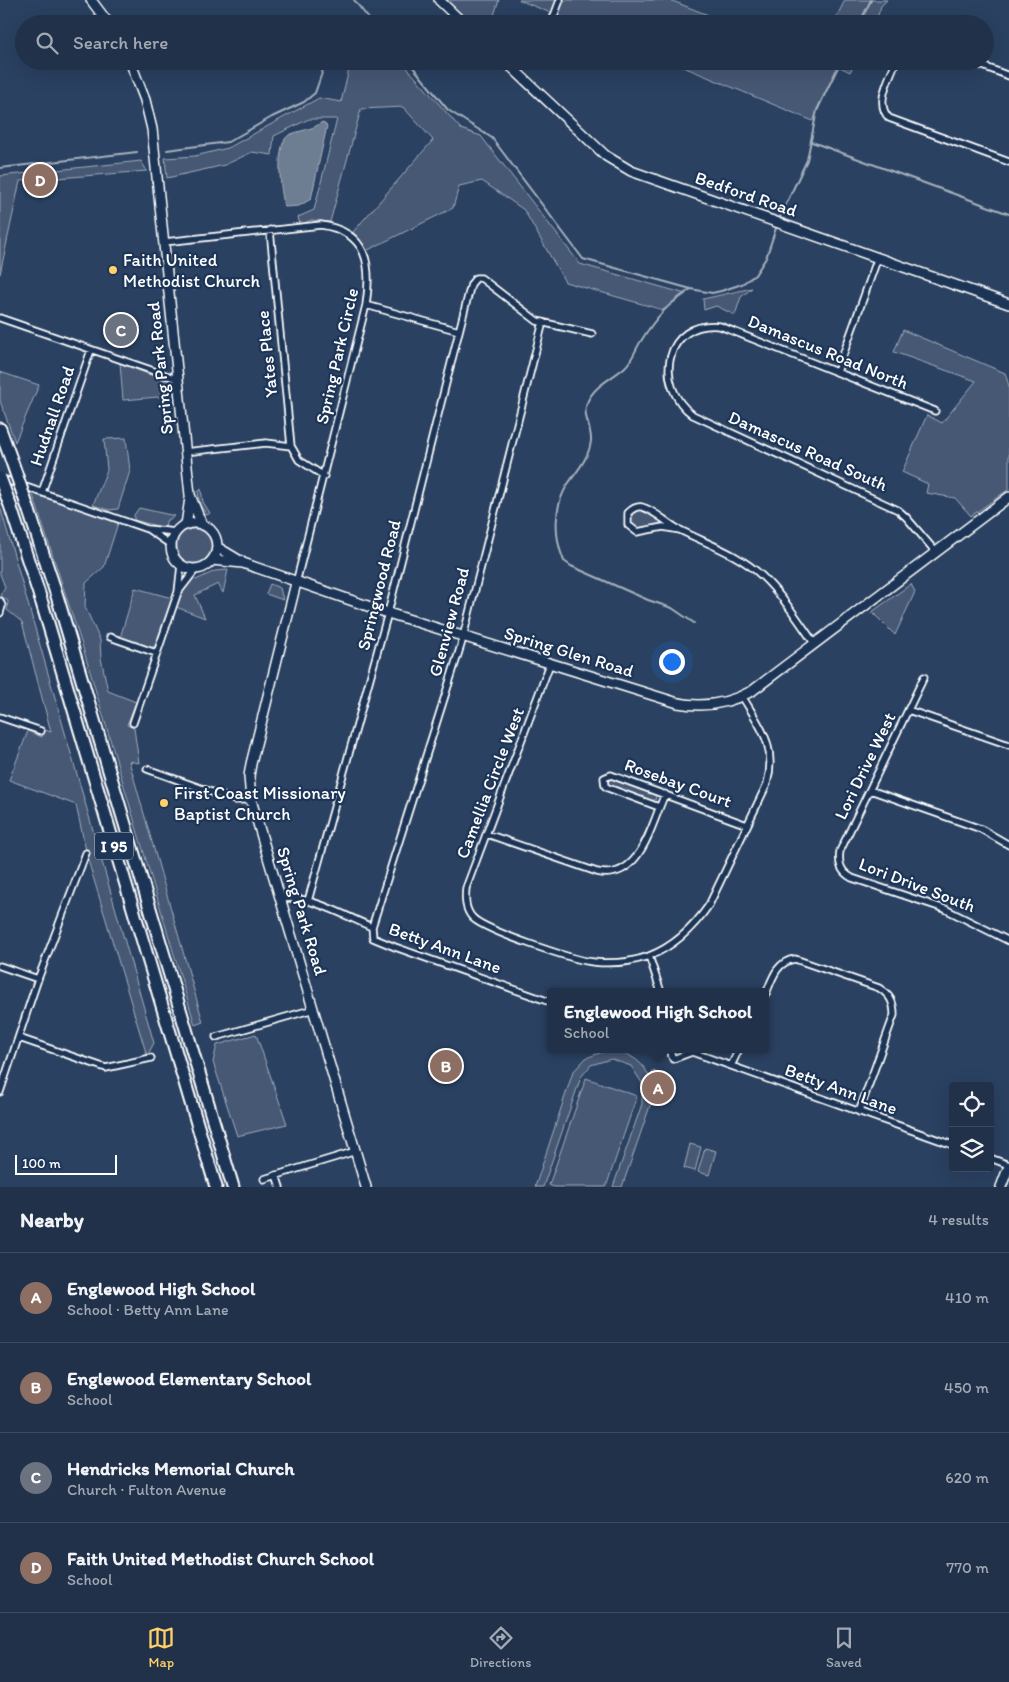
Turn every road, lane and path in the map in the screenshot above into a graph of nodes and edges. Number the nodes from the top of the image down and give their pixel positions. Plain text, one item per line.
1 (91, 0) edge
2 (439, 0) edge
3 (560, 0) edge
4 (102, 15) edge
5 (455, 15) edge
6 (554, 15) edge
7 (133, 70) edge
8 (515, 70) edge
9 (893, 70) edge
10 (993, 70) edge
11 (1009, 76) edge
12 (1009, 162) edge
13 (270, 230) junction
14 (164, 242) junction
15 (878, 258) junction
16 (1009, 304) edge
17 (366, 305) junction
18 (0, 318) edge
19 (543, 322) junction
20 (459, 330) junction
21 (592, 334) dead end
22 (91, 350) junction
23 (837, 372) junction
24 (177, 379) junction
25 (669, 381) joint
26 (935, 411) dead end
27 (0, 429) edge
28 (291, 446) junction
29 (185, 452) junction
30 (324, 476) junction
31 (0, 478) edge
32 (42, 492) junction
33 (190, 495) junction
34 (1009, 497) edge
35 (186, 525) junction
36 (202, 525) junction
37 (147, 529) junction
38 (680, 530) junction
39 (176, 532) junction
40 (171, 545) junction
41 (217, 547) junction
42 (935, 551) junction
43 (212, 560) junction
44 (243, 563) junction
45 (181, 565) junction
46 (196, 569) junction
47 (296, 583) junction
48 (178, 592) junction
49 (0, 601) edge
50 (388, 613) junction
51 (0, 614) edge
52 (110, 637) dead end
53 (462, 637) junction
54 (814, 642) junction
55 (156, 653) junction
56 (550, 664) junction
57 (924, 677) dead end
58 (742, 696) junction
59 (908, 710) junction
60 (0, 717) edge
61 (133, 723) dead end
62 (41, 732) dead end
63 (1009, 745) edge
64 (147, 769) dead end
65 (870, 790) junction
66 (665, 794) junction
67 (251, 800) junction
68 (659, 807) junction
69 (747, 825) junction
70 (487, 834) junction
71 (1009, 846) edge
72 (86, 853) dead end
73 (842, 870) joint
74 (281, 899) junction
75 (308, 901) junction
76 (372, 927) junction
77 (1009, 941) edge
78 (649, 956) junction
79 (0, 966) edge
80 (38, 979) junction
81 (660, 988) edge
82 (769, 988) edge
83 (547, 1001) edge
84 (314, 1009) junction
85 (216, 1037) dead end
86 (19, 1038) junction
87 (671, 1053) edge
88 (689, 1053) edge
89 (695, 1053) edge
90 (737, 1053) edge
91 (151, 1058) dead end
92 (731, 1066) junction
93 (0, 1092) edge
94 (859, 1112) junction
95 (949, 1144) edge
96 (356, 1151) junction
97 (994, 1159) edge
98 (1009, 1165) edge
99 (276, 1175) junction
100 (264, 1178) dead end
101 (216, 1187) edge
102 (234, 1187) edge
103 (280, 1187) edge
104 (366, 1187) edge
105 (1001, 1187) edge

1 - 4 main road
2 - 5 main road
3 - 6 street
7 - 14 main road, Spring Park Road
8 - 15 main road, Bedford Road
9 - 12 street
10 - 11 street
13 - 14 street, Spring Park Circle
13 - 17 street, Spring Park Circle
13 - 28 street, Yates Place
14 - 24 main road, Spring Park Road
15 - 16 main road, Bedford Road
15 - 23 street
17 - 20 street
17 - 30 street, Spring Park Circle
18 - 22 street
19 - 20 street, Springwood Road
19 - 21 street
19 - 53 street, Glenview Road
20 - 50 street, Springwood Road
22 - 24 street
22 - 32 street, Hudnall Road
23 - 25 street, Damascus Road North
23 - 26 street, Damascus Road North
24 - 29 main road, Spring Park Road
25 - 42 street, Damascus Road South
27 - 102 highway, I 95, bridge
28 - 29 street
28 - 30 street
29 - 33 main road, Spring Park Road
30 - 47 street, Spring Park Circle
31 - 32 street
31 - 101 highway, I 95, bridge
32 - 37 street
33 - 35 main road, Spring Park Road
33 - 36 main road, Spring Park Road
34 - 42 main road, Spring Glen Road
35 - 36 main road
35 - 39 main road
36 - 41 main road
37 - 39 street
37 - 40 street
38 - 38 street
38 - 54 street
39 - 40 main road
40 - 45 main road
41 - 43 main road
41 - 44 main road, Spring Glen Road
42 - 54 main road, Spring Glen Road
43 - 44 main road, Spring Glen Road
43 - 46 main road
44 - 47 main road, Spring Glen Road
45 - 46 main road
45 - 48 street
46 - 48 street
47 - 50 main road, Spring Glen Road
47 - 67 main road, Spring Park Road
48 - 55 street
49 - 51 street
50 - 53 main road, Spring Glen Road
50 - 75 street, Springwood Road
52 - 55 street
53 - 56 main road, Spring Glen Road
53 - 76 street, Glenview Road
54 - 58 main road, Spring Glen Road
55 - 61 street
56 - 58 main road, Spring Glen Road
56 - 70 street, Camellia Circle West
57 - 59 street, Lori Drive West
58 - 69 street
59 - 63 street
59 - 65 street, Lori Drive West
60 - 62 street
64 - 67 street
65 - 71 street
65 - 73 street, Lori Drive West
66 - 68 street
66 - 68 street, Rosebay Court
66 - 69 street, Rosebay Court
67 - 74 main road, Spring Park Road
68 - 70 street
69 - 78 street
70 - 78 street, Camellia Circle West
72 - 80 street
73 - 77 street, Lori Drive South
74 - 75 street, Betty Ann Lane
74 - 84 main road, Spring Park Road
75 - 76 street, Betty Ann Lane
76 - 83 street, Betty Ann Lane
78 - 81 street
79 - 80 street
80 - 86 street
82 - 94 street
84 - 85 street
84 - 96 main road, Spring Park Road
86 - 91 street
86 - 93 street
87 - 88 street, Betty Ann Lane
89 - 92 street, Betty Ann Lane
90 - 92 street
92 - 94 street, Betty Ann Lane
94 - 95 street, Betty Ann Lane
96 - 99 street
96 - 104 main road, Spring Park Road
97 - 98 street
98 - 105 main road
99 - 100 street
99 - 103 street

